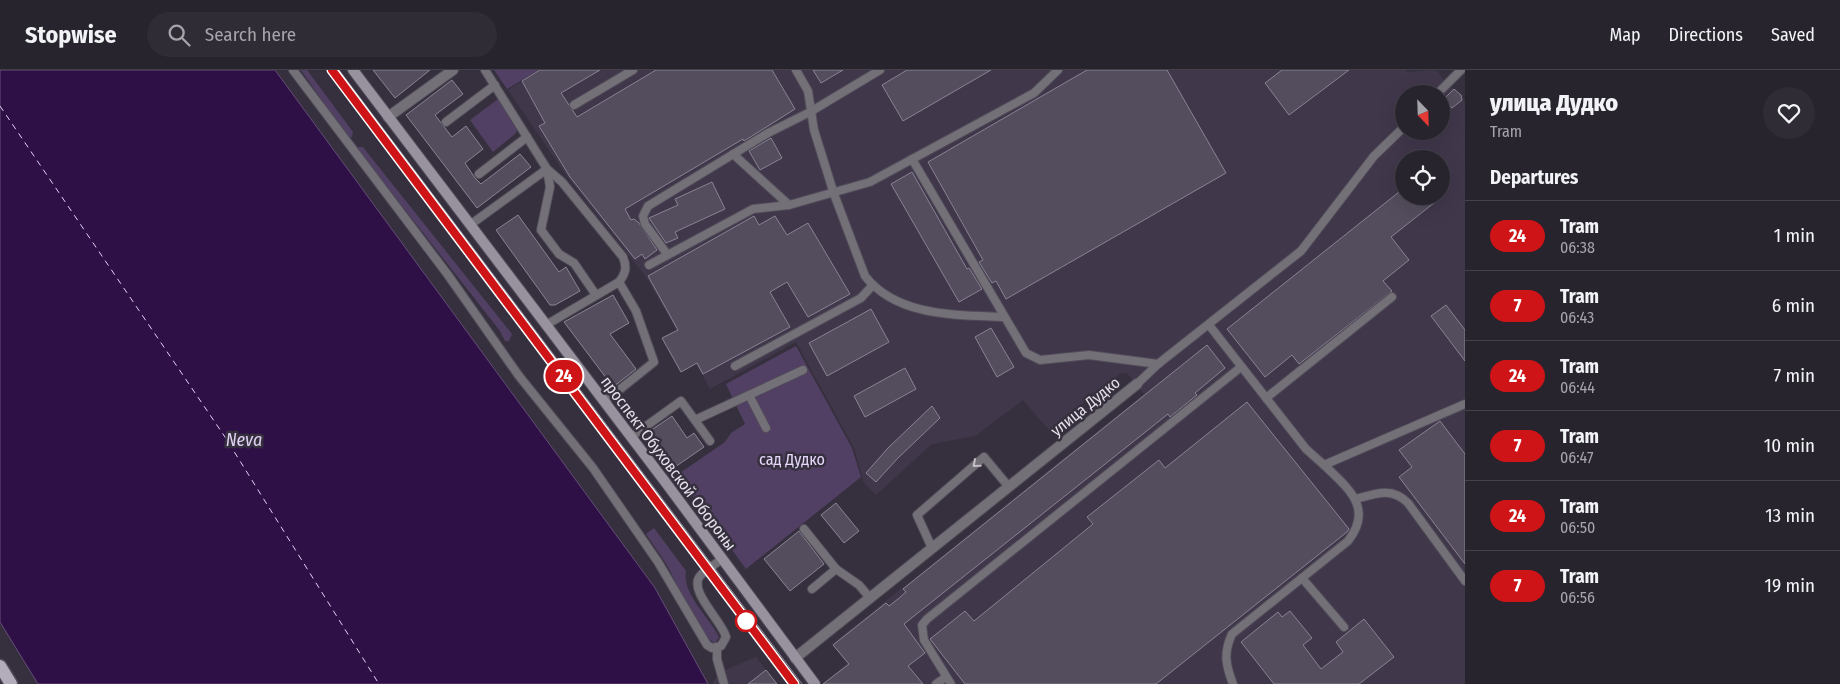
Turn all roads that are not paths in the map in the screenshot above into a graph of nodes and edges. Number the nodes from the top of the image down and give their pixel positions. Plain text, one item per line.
1 (353, 70) edge
2 (453, 70) edge
3 (485, 70) edge
4 (633, 70) edge
5 (796, 70) edge
6 (880, 70) edge
7 (1058, 70) edge
8 (1462, 70) edge
9 (294, 71) edge
10 (495, 85) junction
11 (1446, 85) edge
12 (574, 105) dead end
13 (810, 112) junction
14 (388, 117) junction
15 (446, 122) dead end
16 (1395, 135) edge
17 (527, 136) junction
18 (733, 154) junction
19 (912, 159) junction
20 (547, 169) junction
21 (479, 174) dead end
22 (834, 194) junction
23 (789, 205) junction
24 (470, 224) junction
25 (667, 254) junction
26 (649, 265) dead end
27 (619, 282) junction
28 (872, 286) junction
29 (596, 295) junction
30 (1392, 297) dead end
31 (1004, 318) junction
32 (546, 325) junction
33 (1208, 325) junction
34 (1158, 364) junction
35 (735, 366) dead end
36 (1241, 367) junction
37 (803, 370) dead end
38 (1137, 384) joint
39 (749, 395) junction
40 (1266, 398) junction
41 (604, 402) junction
42 (1465, 404) edge
43 (695, 420) junction
44 (766, 428) dead end
45 (631, 437) junction
46 (710, 441) dead end
47 (1324, 465) junction
48 (1009, 486) junction
49 (1356, 500) junction
50 (804, 529) dead end
51 (932, 548) junction
52 (722, 559) junction
53 (836, 569) junction
54 (1302, 578) junction
55 (1465, 580) edge
56 (812, 588) dead end
57 (870, 598) junction
58 (1344, 628) dead end
59 (717, 647) junction
60 (795, 658) junction
61 (0, 666) edge
62 (948, 680) edge
63 (11, 684) edge
64 (724, 684) edge
65 (815, 684) edge
66 (936, 684) edge
67 (1233, 684) edge

1 - 14 main road, проспект Обуховской Обороны
2 - 14 street
3 - 10 lane
4 - 12 lane
5 - 13 lane
6 - 13 lane
7 - 19 lane
8 - 11 lane
9 - 59 lane
10 - 15 lane
10 - 17 lane
13 - 18 lane
13 - 22 lane
14 - 24 main road, проспект Обуховской Обороны
16 - 33 lane
17 - 20 lane
17 - 21 lane
18 - 23 lane
18 - 25 lane
19 - 22 lane
19 - 31 lane
20 - 24 lane
20 - 27 lane
20 - 29 lane
22 - 23 lane
22 - 28 lane
23 - 25 lane
24 - 32 main road, проспект Обуховской Обороны
25 - 26 lane
27 - 29 lane
27 - 41 lane
28 - 31 lane
28 - 35 lane
29 - 32 lane
30 - 40 lane
31 - 34 lane
32 - 41 main road, проспект Обуховской Обороны
33 - 34 lane
33 - 36 lane
34 - 38 lane
36 - 40 lane
36 - 62 lane
37 - 39 lane
38 - 48 street, улица Дудко
39 - 43 lane
39 - 44 lane
40 - 47 lane
41 - 45 main road, проспект Обуховской Обороны
42 - 47 lane
43 - 45 lane
43 - 46 lane
45 - 52 main road, проспект Обуховской Обороны
47 - 49 lane
48 - 51 street, улица Дудко
48 -> 51 lane
49 - 54 lane
49 - 55 lane
50 - 53 lane
51 - 57 street, улица Дудко
52 - 59 lane
52 - 60 main road, проспект Обуховской Обороны
53 - 56 lane
53 - 57 lane
54 - 58 lane
54 - 67 lane
57 - 60 street, улица Дудко
59 - 64 lane
60 - 65 main road, проспект Обуховской Обороны
61 - 63 main road
62 - 66 lane

